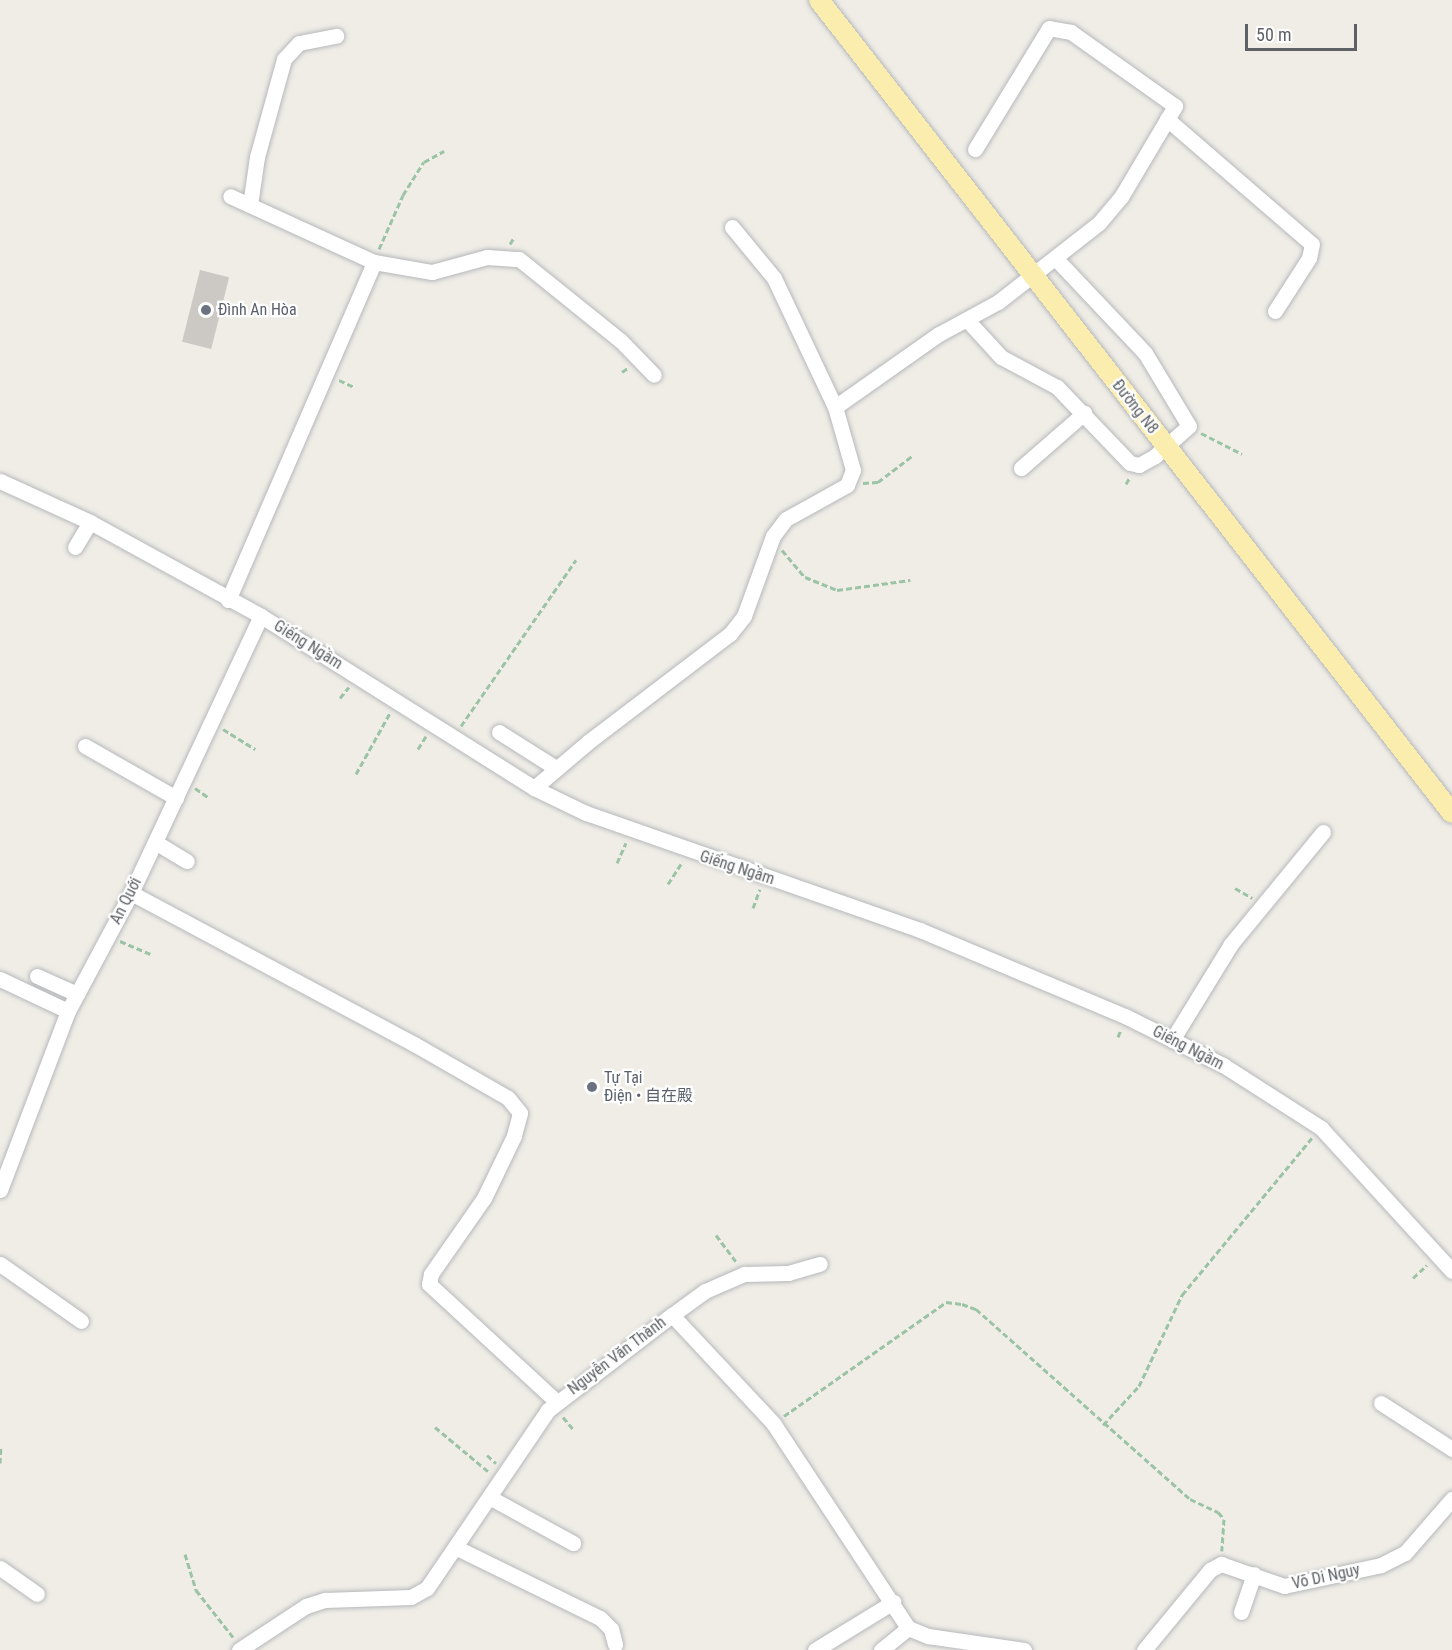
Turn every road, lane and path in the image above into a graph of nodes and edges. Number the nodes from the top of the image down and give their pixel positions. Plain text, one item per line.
1 (819, 0) edge
2 (336, 36) dead end
3 (1167, 119) junction
4 (975, 149) dead end
5 (444, 151) dead end
6 (230, 196) dead end
7 (250, 205) junction
8 (732, 227) dead end
9 (1056, 259) junction
10 (374, 262) junction
11 (1033, 276) junction
12 (1275, 311) dead end
13 (968, 321) junction
14 (654, 375) dead end
15 (835, 407) junction
16 (1084, 413) junction
17 (1189, 426) junction
18 (1166, 446) junction
19 (1242, 454) dead end
20 (912, 456) dead end
21 (1021, 468) dead end
22 (852, 479) junction
23 (0, 481) edge
24 (90, 522) junction
25 (773, 536) junction
26 (75, 547) dead end
27 (576, 560) dead end
28 (910, 580) dead end
29 (228, 600) junction
30 (261, 616) junction
31 (396, 701) junction
32 (213, 723) junction
33 (499, 732) dead end
34 (454, 737) junction
35 (85, 746) dead end
36 (255, 749) dead end
37 (556, 768) junction
38 (356, 774) dead end
39 (534, 788) junction
40 (176, 798) junction
41 (1452, 813) edge
42 (631, 830) junction
43 (1323, 832) dead end
44 (155, 842) junction
45 (689, 852) junction
46 (187, 861) dead end
47 (617, 863) dead end
48 (764, 876) junction
49 (668, 884) dead end
50 (1235, 888) dead end
51 (131, 893) junction
52 (1261, 904) junction
53 (753, 908) dead end
54 (108, 935) junction
55 (151, 954) dead end
56 (37, 976) dead end
57 (0, 979) edge
58 (77, 994) junction
59 (68, 1011) junction
60 (1172, 1040) junction
61 (1322, 1128) junction
62 (0, 1190) edge
63 (716, 1235) dead end
64 (1438, 1256) junction
65 (0, 1264) edge
66 (820, 1264) dead end
67 (1452, 1271) edge
68 (744, 1274) junction
69 (1413, 1278) dead end
70 (672, 1315) junction
71 (81, 1321) dead end
72 (556, 1401) junction
73 (1381, 1403) dead end
74 (773, 1423) junction
75 (1103, 1425) junction
76 (435, 1427) dead end
77 (1, 1446) edge
78 (1452, 1449) edge
79 (0, 1463) edge
80 (498, 1480) junction
81 (489, 1497) junction
82 (1452, 1499) edge
83 (573, 1543) dead end
84 (457, 1548) junction
85 (185, 1554) dead end
86 (1221, 1564) junction
87 (0, 1568) edge
88 (1254, 1574) junction
89 (37, 1594) dead end
90 (893, 1602) junction
91 (1241, 1612) dead end
92 (908, 1628) junction
93 (615, 1644) dead end
94 (977, 1646) edge
95 (240, 1649) edge
96 (814, 1650) edge
97 (881, 1650) edge
98 (1024, 1650) edge
99 (1144, 1650) edge

1 - 11 main road, Đường N8
2 - 7 street
3 - 4 street
3 - 9 street
3 - 12 street
5 - 10 path
6 - 7 street
7 - 10 street
8 - 15 street
9 - 11 street
9 - 17 street
10 - 14 street
10 - 29 street
11 - 13 street
11 - 18 main road, Đường N8
13 - 15 street
13 - 16 street
15 - 22 street
16 - 18 street
16 - 21 street
17 - 18 street
17 - 19 path
18 - 41 main road, Đường N8
20 - 22 path
22 - 25 street
23 - 24 street, Giếng Ngầm
24 - 26 street
24 - 29 street, Giếng Ngầm
25 - 28 path
25 - 37 street
27 - 34 path
29 - 30 street, Giếng Ngầm
30 - 31 street, Giếng Ngầm
30 - 32 street, An Quới
31 - 34 street, Giếng Ngầm
31 - 38 path
32 - 36 path
32 - 40 street, An Quới
33 - 37 street
34 - 39 street, Giếng Ngầm
35 - 40 street
37 - 39 street
39 - 42 street, Giếng Ngầm
40 - 44 street, An Quới
42 - 45 street, Giếng Ngầm
42 - 47 path
43 - 52 street
44 - 46 street
44 - 51 street, An Quới
45 - 48 street, Giếng Ngầm
45 - 49 path
48 - 53 path
48 - 60 street, Giếng Ngầm
50 - 52 path
51 - 54 street, An Quới
51 - 72 street
52 - 60 street
54 - 55 path
54 - 58 street, An Quới
56 - 58 street
57 - 59 street
58 - 59 street, An Quới
59 - 62 street, An Quới
60 - 61 street, Giếng Ngầm
61 - 64 street, Giếng Ngầm
61 - 75 path
63 - 68 path
64 - 67 street, Giếng Ngầm
64 - 69 path
65 - 71 street
66 - 68 street
68 - 70 street
70 - 72 street, Nguyễn Văn Thành
70 - 74 street, Nguyễn Văn Thành
72 - 80 street, Nguyễn Văn Thành
73 - 78 street
74 - 75 path
74 - 90 street, Nguyễn Văn Thành
75 - 86 path
76 - 80 path
77 - 79 path
80 - 81 street, Nguyễn Văn Thành
81 - 83 street
81 - 84 street, Nguyễn Văn Thành
82 - 88 street, Võ Di Nguy
84 - 93 street
84 - 95 street, Nguyễn Văn Thành
85 - 95 path
86 - 88 street, Võ Di Nguy
86 - 99 street
87 - 89 street
88 - 91 street
90 - 92 street, Nguyễn Văn Thành
90 - 96 street
92 - 94 street
92 - 97 street
94 - 98 street

